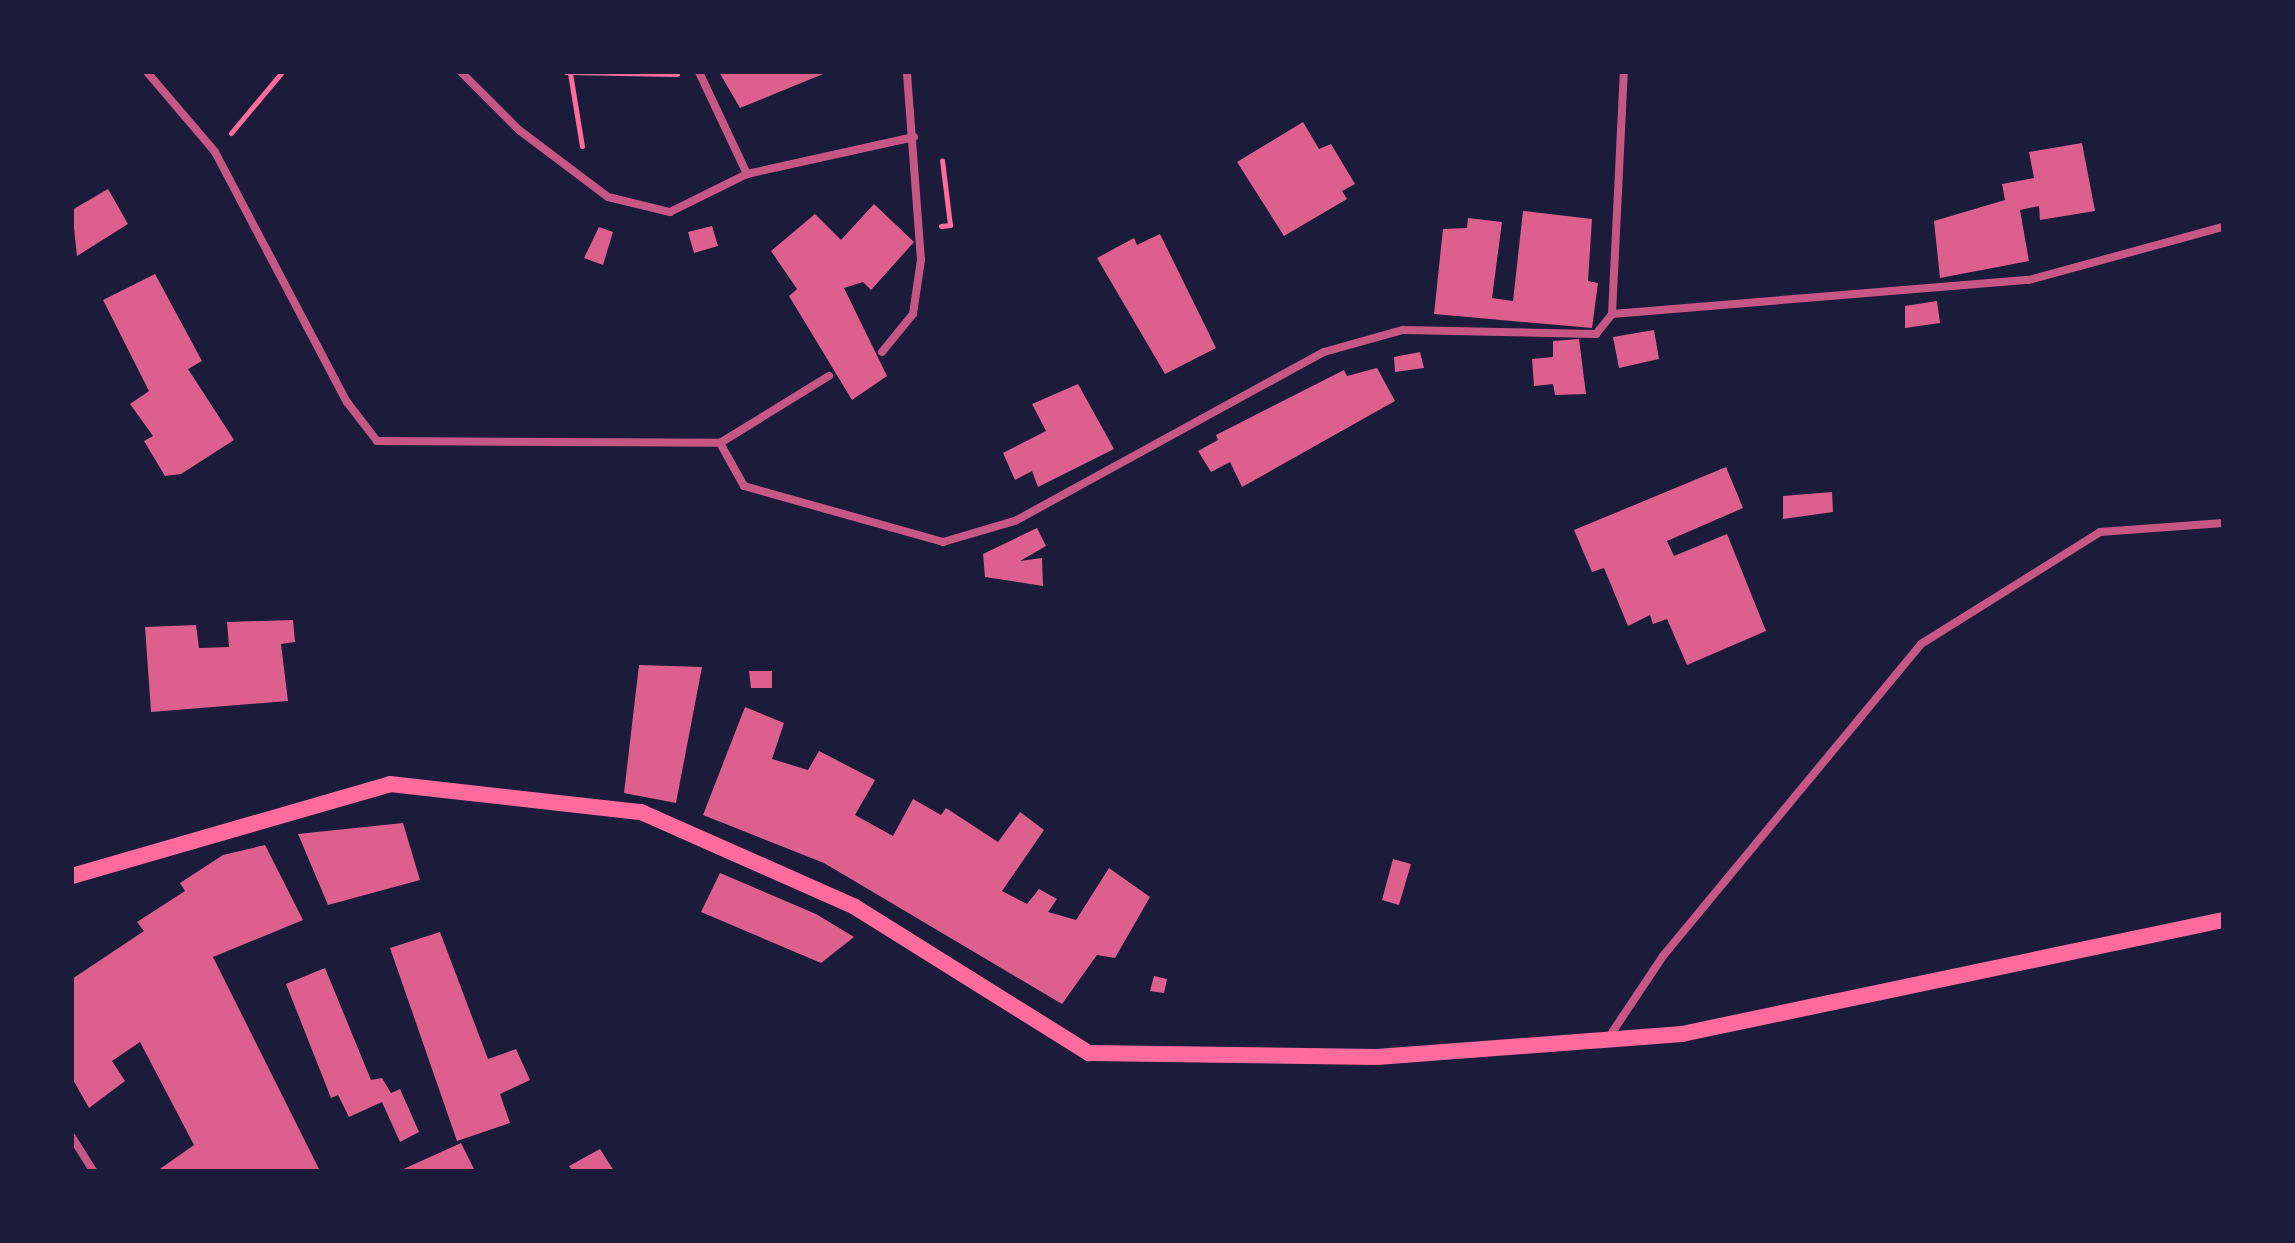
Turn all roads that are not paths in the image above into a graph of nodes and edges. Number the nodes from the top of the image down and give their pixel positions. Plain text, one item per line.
1 (147, 72) edge
2 (461, 72) edge
3 (907, 72) edge
4 (1624, 72) edge
5 (700, 73) edge
6 (914, 137) junction
7 (747, 174) junction
8 (2223, 227) edge
9 (1612, 314) junction
10 (882, 352) dead end
11 (829, 376) dead end
12 (720, 443) junction
13 (2223, 523) edge
14 (72, 876) edge
15 (2223, 920) edge
16 (1607, 1041) junction
17 (72, 1137) edge
18 (93, 1171) edge

1 - 12 street
2 - 7 street
3 - 6 street
4 - 9 street
5 - 7 street
6 - 7 street
6 - 10 street
8 - 9 street
9 - 12 street
11 - 12 street
13 - 16 street
14 - 16 main road
15 - 16 main road
17 - 18 street

